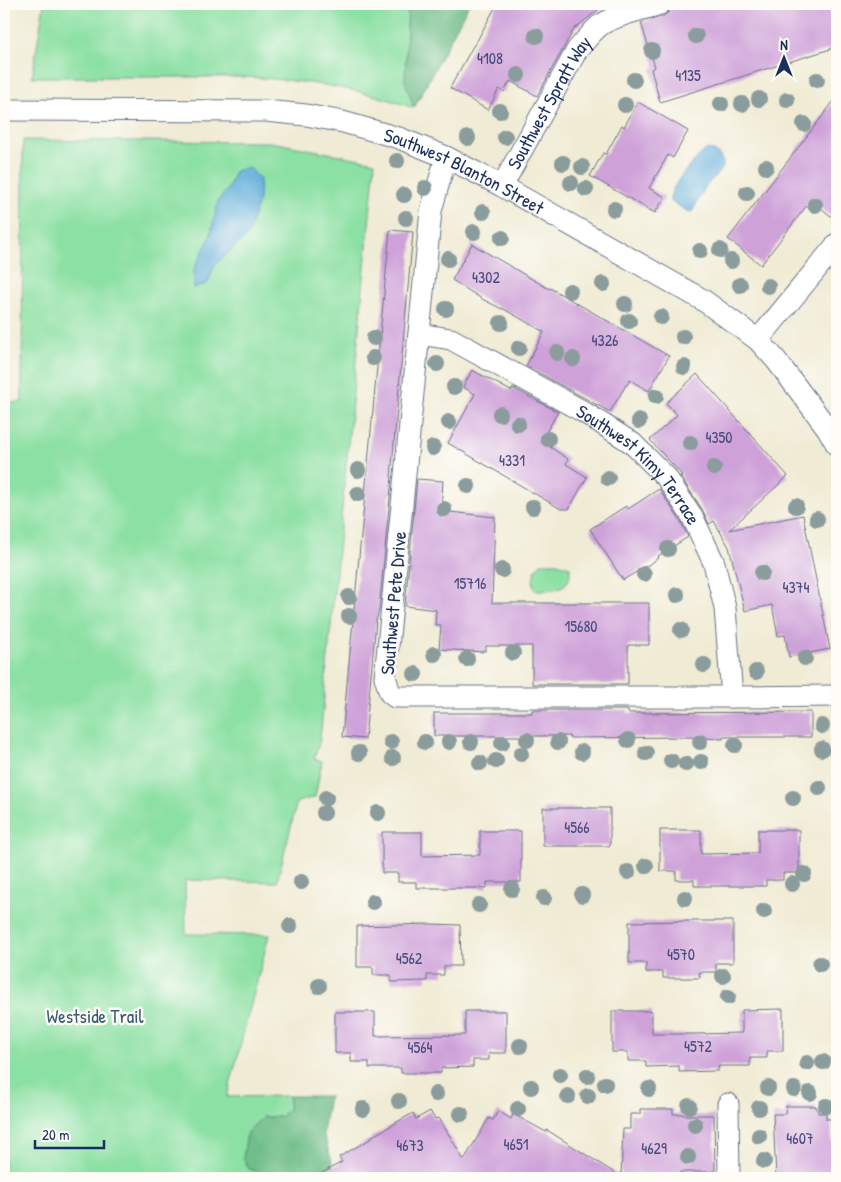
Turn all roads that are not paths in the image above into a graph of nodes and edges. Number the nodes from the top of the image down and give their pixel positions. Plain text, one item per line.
1 (660, 4) edge
2 (4, 110) edge
3 (446, 156) junction
4 (502, 186) junction
5 (837, 244) edge
6 (419, 334) junction
7 (758, 340) junction
8 (837, 445) edge
9 (837, 696) edge
10 (732, 698) junction
11 (728, 1104) dead end
12 (729, 1178) edge

1 - 4 street, Southwest Spratt Way
2 - 3 street, Southwest Blanton Street
3 - 4 street, Southwest Blanton Street
3 - 6 street, Southwest Pete Drive
4 - 7 street, Southwest Blanton Street
5 - 7 street
6 - 10 street, Southwest Kimy Terrace
6 - 10 street, Southwest Pete Drive
7 - 8 street, Southwest Blanton Street
9 - 10 street, Southwest Pete Drive
11 - 12 street

